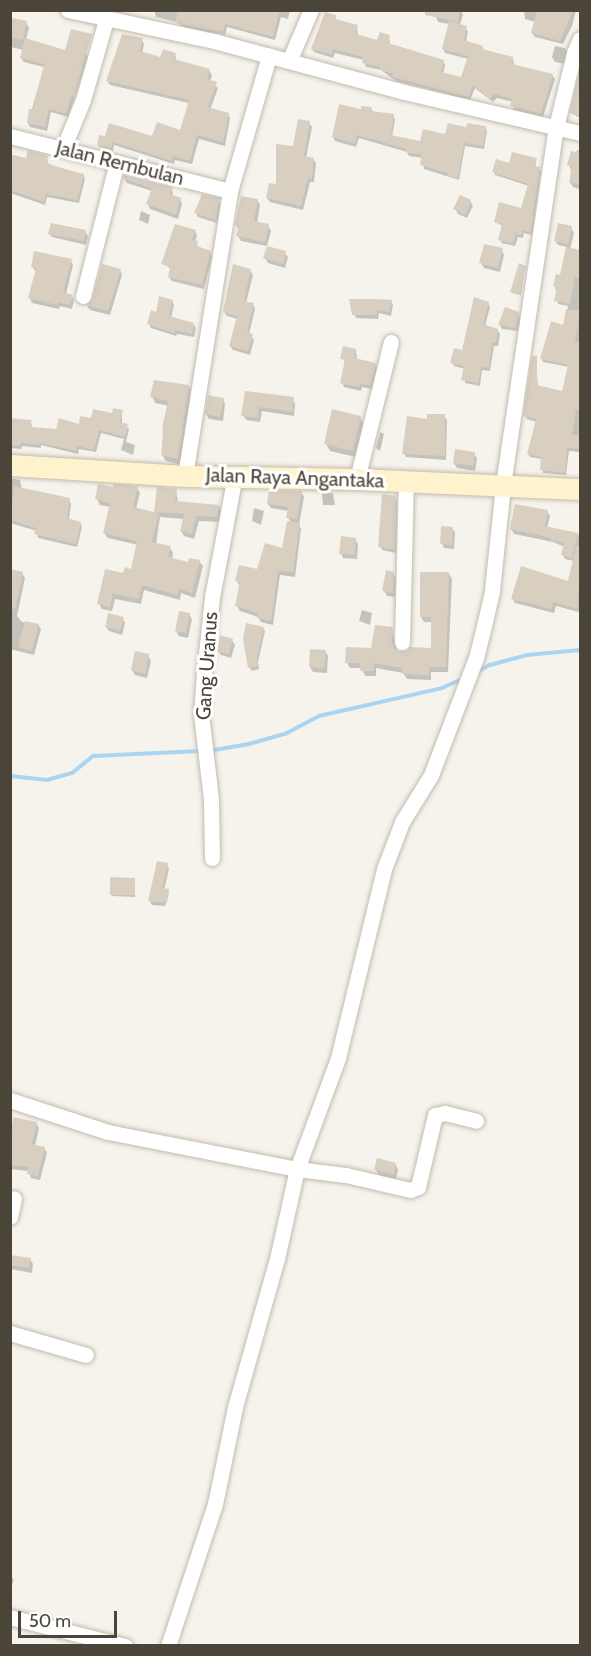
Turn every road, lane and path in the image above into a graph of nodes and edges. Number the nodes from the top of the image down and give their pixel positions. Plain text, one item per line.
1 (68, 10) edge
2 (311, 10) edge
3 (106, 20) junction
4 (580, 39) edge
5 (269, 56) junction
6 (289, 61) junction
7 (556, 127) junction
8 (580, 133) edge
9 (10, 136) edge
10 (63, 149) junction
11 (117, 162) junction
12 (230, 191) junction
13 (83, 296) dead end
14 (391, 342) dead end
15 (10, 465) edge
16 (235, 475) junction
17 (185, 476) junction
18 (357, 478) junction
19 (406, 482) junction
20 (503, 485) junction
21 (580, 489) edge
22 (402, 642) dead end
23 (212, 858) dead end
24 (10, 1100) edge
25 (476, 1121) dead end
26 (297, 1169) junction
27 (14, 1198) dead end
28 (10, 1217) edge
29 (10, 1334) edge
30 (86, 1354) dead end
31 (10, 1617) edge
32 (125, 1646) edge
33 (168, 1646) edge

1 - 3 street
2 - 6 street
3 - 5 street
3 - 10 street
4 - 7 street
5 - 6 street
5 - 12 street
6 - 7 street
7 - 8 street
7 - 20 street
9 - 10 street, Jalan Rembulan
10 - 11 street, Jalan Rembulan
11 - 12 street, Jalan Rembulan
11 - 13 street
12 - 17 street
14 - 18 street
15 - 17 main road, Jalan Raya Angantaka
16 - 17 main road, Jalan Raya Angantaka
16 - 18 main road, Jalan Raya Angantaka
16 - 23 street, Gang Uranus
18 - 19 main road, Jalan Raya Angantaka
19 - 20 main road, Jalan Raya Angantaka
19 - 22 street
20 - 21 main road, Jalan Raya Angantaka
20 - 26 street
24 - 26 street
25 - 26 street
26 - 33 street
27 - 28 street
29 - 30 street
31 - 32 street

